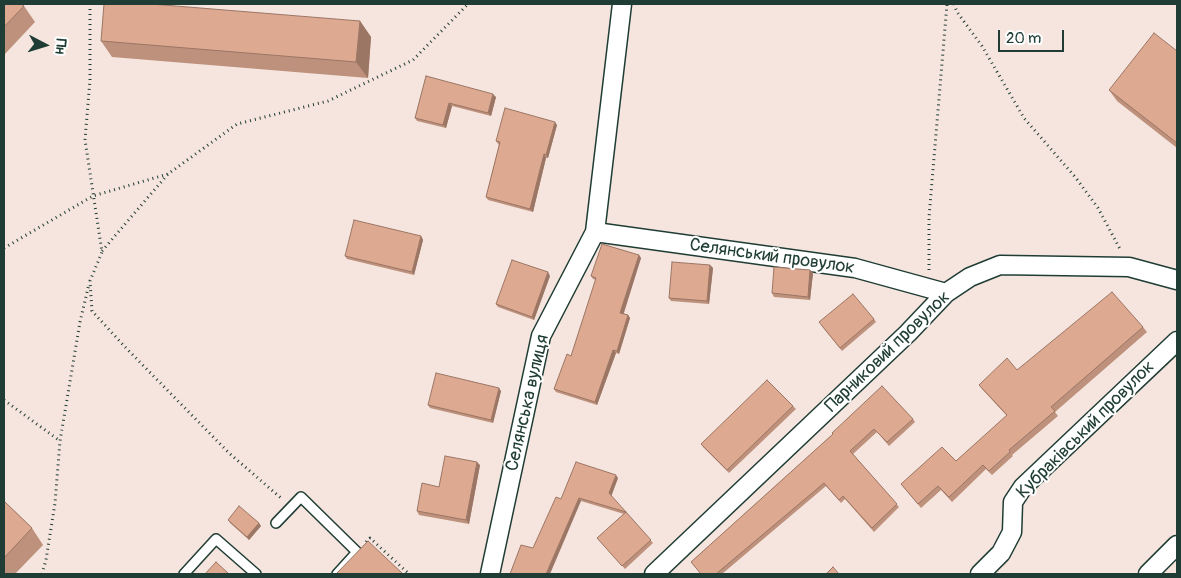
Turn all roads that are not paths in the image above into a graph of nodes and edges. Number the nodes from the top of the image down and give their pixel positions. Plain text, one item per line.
1 (622, 4) edge
2 (595, 232) junction
3 (1177, 280) edge
4 (946, 293) junction
5 (1176, 343) edge
6 (276, 523) dead end
7 (1177, 546) edge
8 (184, 574) edge
9 (256, 574) edge
10 (337, 574) edge
11 (490, 574) edge
12 (654, 574) edge
13 (980, 574) edge
14 (1148, 574) edge

1 - 2 street, Селянська вулиця
2 - 4 street, Селянський провулок
2 - 11 street, Селянська вулиця
3 - 4 street, Парниковий провулок
4 - 12 street, Парниковий провулок
5 - 13 street, Кубраківський провулок
6 - 10 lane
7 - 14 street
8 - 9 lane

